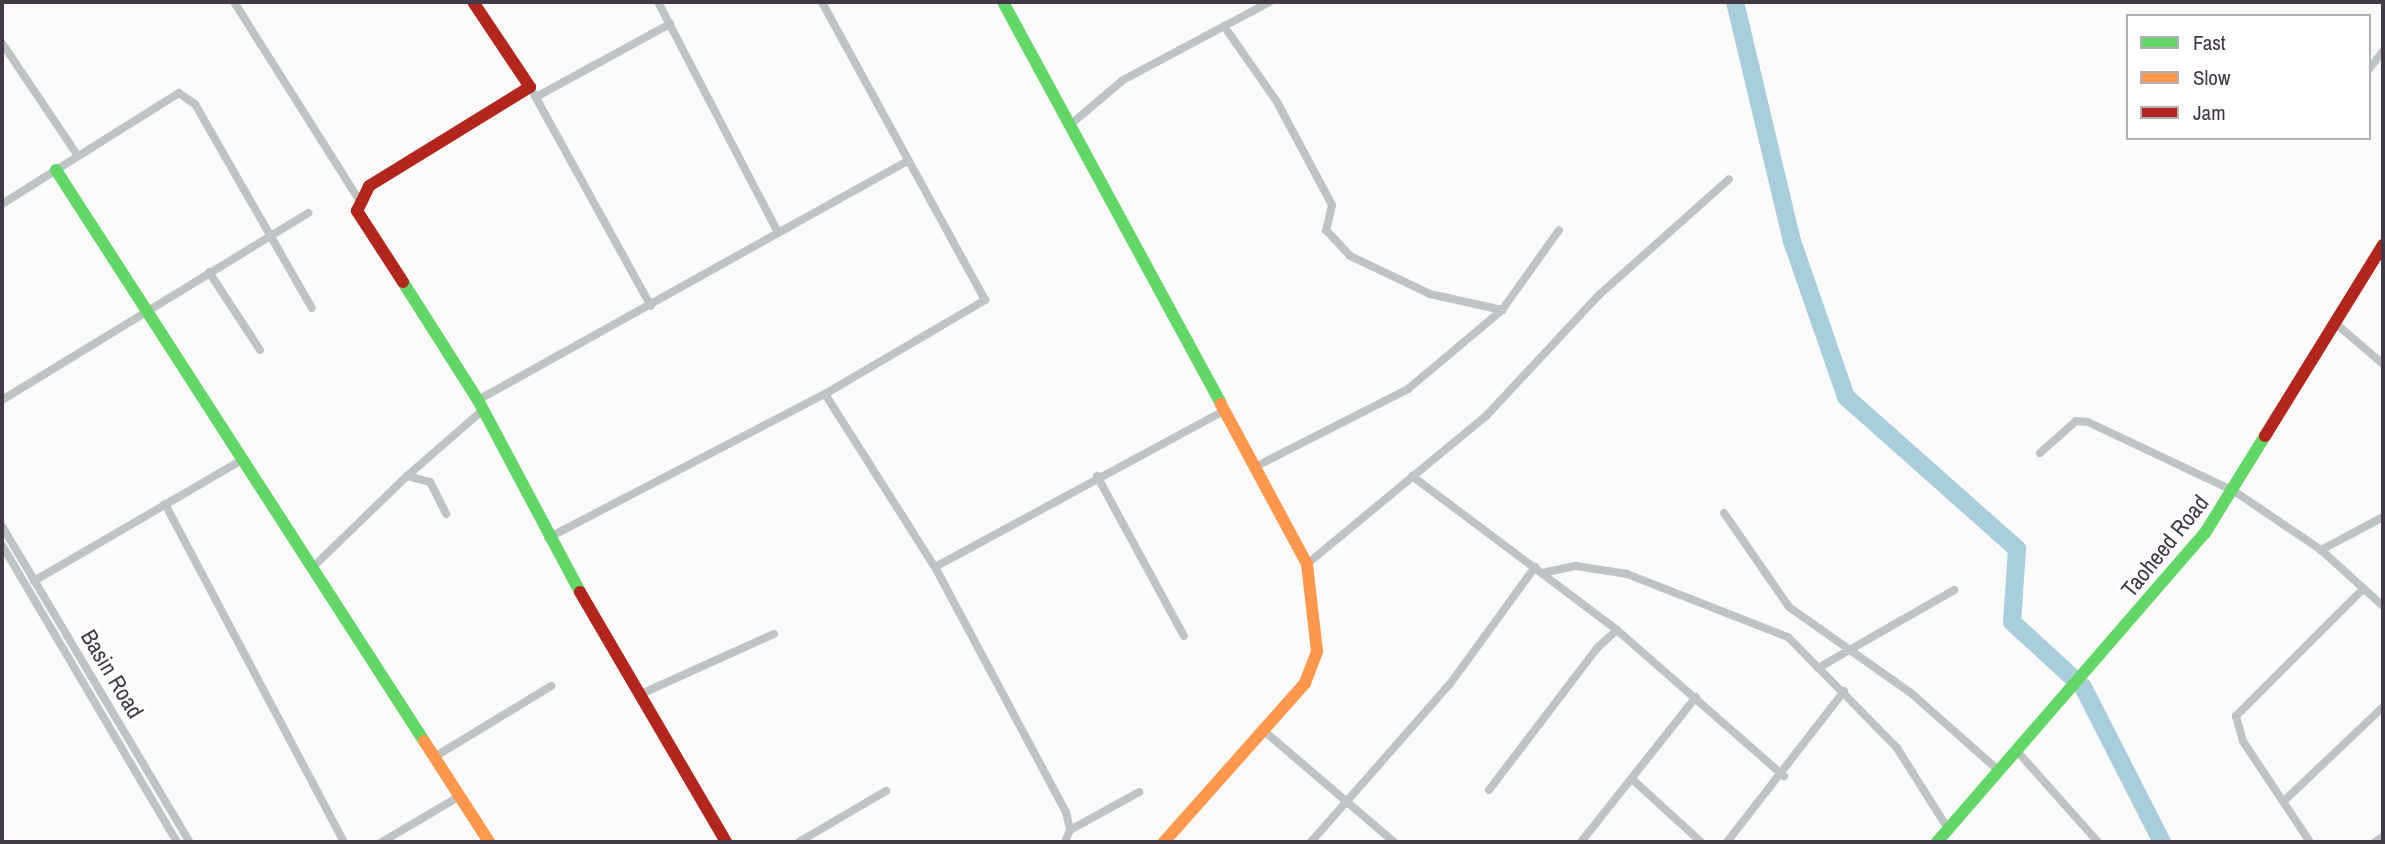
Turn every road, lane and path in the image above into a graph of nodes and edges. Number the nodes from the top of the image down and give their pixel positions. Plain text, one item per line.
1 (234, 2) edge
2 (473, 2) edge
3 (658, 2) edge
4 (822, 2) edge
5 (1003, 2) edge
6 (1269, 2) edge
7 (670, 24) junction
8 (1224, 26) junction
9 (2, 43) edge
10 (2383, 51) edge
11 (2371, 66) edge
12 (533, 92) junction
13 (1071, 124) junction
14 (78, 156) junction
15 (905, 162) junction
16 (56, 170) junction
17 (1729, 179) dead end
18 (358, 198) junction
19 (2, 204) edge
20 (308, 213) dead end
21 (1559, 229) dead end
22 (778, 233) junction
23 (268, 234) junction
24 (2383, 245) edge
25 (209, 272) junction
26 (651, 306) junction
27 (312, 308) dead end
28 (1502, 310) junction
29 (145, 313) junction
30 (2335, 323) junction
31 (260, 350) dead end
32 (2383, 364) edge
33 (825, 394) junction
34 (2, 400) edge
35 (481, 405) junction
36 (1224, 411) junction
37 (2040, 453) dead end
38 (240, 461) junction
39 (1253, 468) junction
40 (407, 476) junction
41 (1097, 476) junction
42 (1412, 476) junction
43 (2234, 491) junction
44 (165, 504) junction
45 (1724, 513) dead end
46 (446, 514) dead end
47 (2383, 517) edge
48 (2, 526) edge
49 (548, 538) junction
50 (2, 545) edge
51 (2321, 550) junction
52 (1307, 564) junction
53 (935, 567) junction
54 (312, 568) junction
55 (1538, 570) junction
56 (34, 581) junction
57 (2363, 589) junction
58 (1954, 590) dead end
59 (2383, 606) edge
60 (1617, 630) junction
61 (774, 634) dead end
62 (1184, 636) dead end
63 (1842, 649) junction
64 (1818, 668) junction
65 (551, 686) dead end
66 (1843, 691) junction
67 (641, 694) junction
68 (1696, 698) junction
69 (2383, 707) edge
70 (111, 710) junction
71 (102, 716) junction
72 (1264, 731) junction
73 (2016, 750) junction
74 (436, 757) junction
75 (1998, 770) junction
76 (1784, 776) junction
77 (1632, 779) junction
78 (1489, 790) dead end
79 (886, 791) dead end
80 (1139, 792) dead end
81 (460, 796) junction
82 (2284, 800) junction
83 (1346, 804) junction
84 (1947, 827) junction
85 (1070, 830) junction
86 (2383, 837) edge
87 (177, 842) edge
88 (190, 842) edge
89 (344, 842) edge
90 (382, 842) edge
91 (489, 842) edge
92 (726, 842) edge
93 (799, 842) edge
94 (1065, 842) edge
95 (1164, 842) edge
96 (1311, 842) edge
97 (1394, 842) edge
98 (1581, 842) edge
99 (1701, 842) edge
100 (1727, 842) edge
101 (1937, 842) edge
102 (2098, 842) edge
103 (2310, 842) edge
104 (2375, 842) edge

1 - 18 street
2 - 12 street
3 - 7 street
4 - 15 street
5 - 13 street
6 - 8 street
7 - 12 street
7 - 22 street
8 - 13 street
8 - 28 street
9 - 14 street
10 - 11 street
12 - 18 street
12 - 26 street
13 - 36 street
14 - 16 street
14 - 23 street
15 - 22 street
15 - 33 street
16 - 19 street
16 - 29 street
17 - 42 street
18 - 35 street
20 - 23 street
21 - 28 street
22 - 26 street
23 - 25 street
23 - 27 street
24 - 30 street, Taoheed Road
25 - 29 street
25 - 31 street
26 - 35 street
28 - 39 street
29 - 34 street
29 - 38 street
30 - 32 street
30 - 43 street, Taoheed Road
33 - 49 street
33 - 53 street
35 - 40 street
35 - 49 street
36 - 39 street
36 - 41 street
37 - 43 street
38 - 44 street
38 - 54 street
39 - 52 street
40 - 46 street
40 - 54 street
41 - 53 street
41 - 62 street
42 - 52 street
42 - 55 street
43 - 51 street
43 - 73 street, Taoheed Road
44 - 56 street
44 - 89 street
45 - 63 street
47 - 51 street
48 - 56 street, Basin Road
49 - 67 street
50 - 71 street, Basin Road
51 - 57 street
52 - 72 street
53 - 85 street
54 - 74 street
55 - 60 street
55 - 64 street
55 - 83 street
56 - 70 street, Basin Road
57 - 59 street
57 - 82 street
58 - 63 street
60 - 68 street
60 - 78 street
61 - 67 street
63 - 64 street
63 - 75 street
64 - 66 street
65 - 74 street
66 - 76 street
66 - 84 street
67 - 92 street
68 - 76 street
68 - 77 street
69 - 82 street
70 - 71 street
70 - 88 street, Basin Road
71 - 87 street, Basin Road
72 - 83 street
72 - 95 street
73 - 75 street, Taoheed Road
73 - 102 street
74 - 81 street
75 - 84 street, Taoheed Road
76 - 100 street
77 - 98 street
77 - 99 street
79 - 93 street
80 - 85 street
81 - 90 street
81 - 91 street
82 - 103 street
83 - 96 street
83 - 97 street
84 - 101 street, Taoheed Road
85 - 94 street
86 - 104 street

